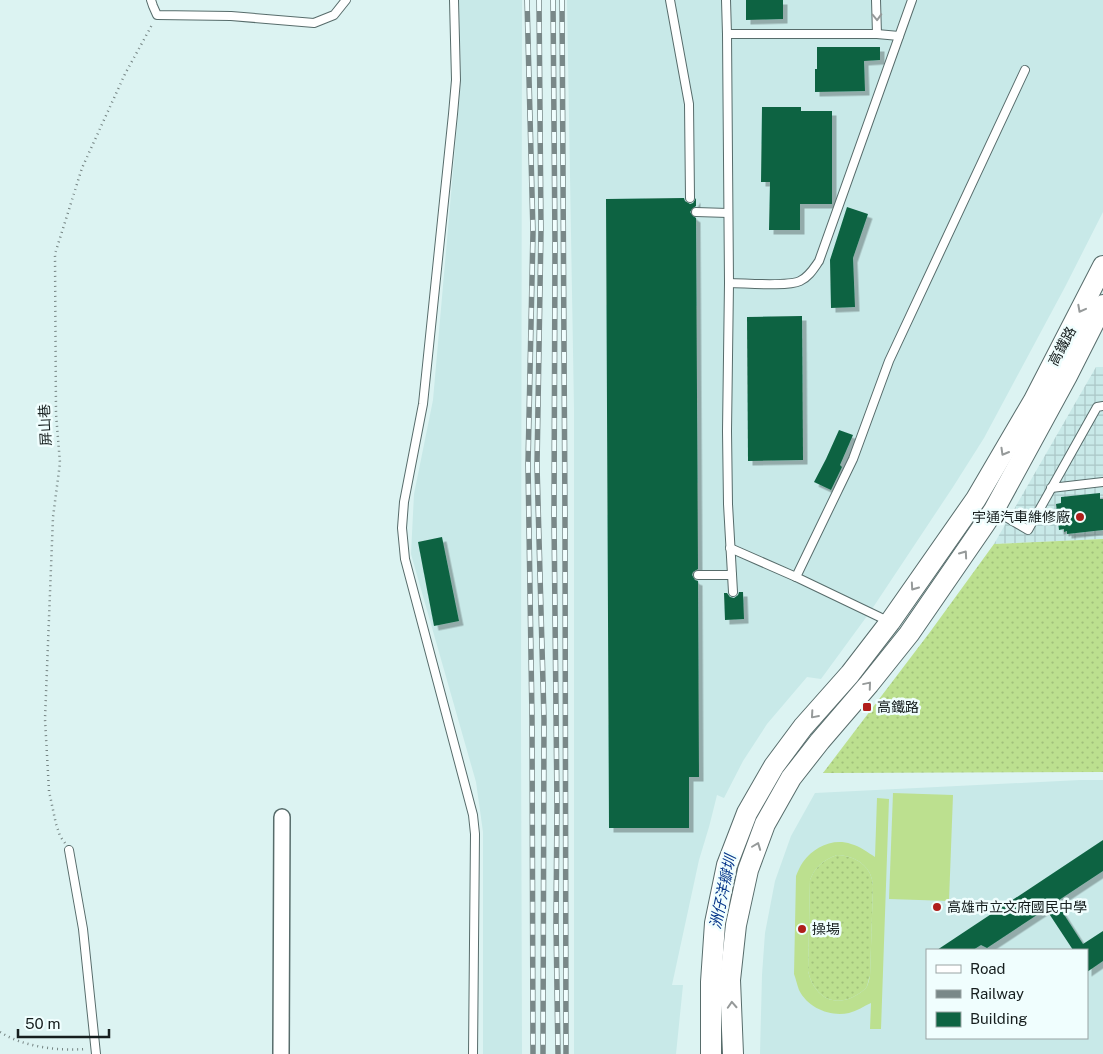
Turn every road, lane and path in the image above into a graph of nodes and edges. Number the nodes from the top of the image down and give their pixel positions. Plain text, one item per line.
1 (152, 0) edge
2 (346, 0) edge
3 (454, 0) edge
4 (670, 0) edge
5 (726, 0) edge
6 (876, 0) edge
7 (912, 0) edge
8 (157, 15) junction
9 (727, 34) junction
10 (877, 34) junction
11 (899, 36) junction
12 (1025, 70) dead end
13 (690, 198) dead end
14 (696, 212) dead end
15 (728, 213) junction
16 (1103, 266) edge
17 (729, 283) junction
18 (1103, 305) edge
19 (1103, 406) edge
20 (1103, 482) edge
21 (1051, 488) junction
22 (976, 499) junction
23 (994, 510) junction
24 (730, 548) junction
25 (698, 575) dead end
26 (732, 575) junction
27 (796, 577) junction
28 (733, 592) dead end
29 (890, 622) junction
30 (282, 817) dead end
31 (69, 850) joint
32 (0, 1032) edge
33 (96, 1051) edge
34 (281, 1054) edge
35 (473, 1054) edge
36 (711, 1054) edge
37 (733, 1054) edge

1 - 8 lane
2 - 8 lane
3 - 35 lane
4 - 13 lane
5 - 9 lane
6 -> 10 lane
7 - 11 lane
8 - 31 path, 屏山巷
9 - 10 lane
9 - 15 lane
10 - 11 lane
11 - 17 lane
12 - 27 lane
14 - 15 lane
15 - 17 lane
16 -> 22 street, 高鐵路
17 - 24 lane
18 - 23 street, 高鐵路
19 - 21 lane
20 - 21 lane
21 - 23 lane
22 - 23 street
22 -> 29 street, 高鐵路
37 -> 23 street, 高鐵路
24 - 26 lane
24 - 27 lane
25 - 26 lane
26 - 28 lane
27 - 29 lane
29 -> 36 street, 高鐵路
30 - 34 street
31 - 33 lane
32 - 33 path

